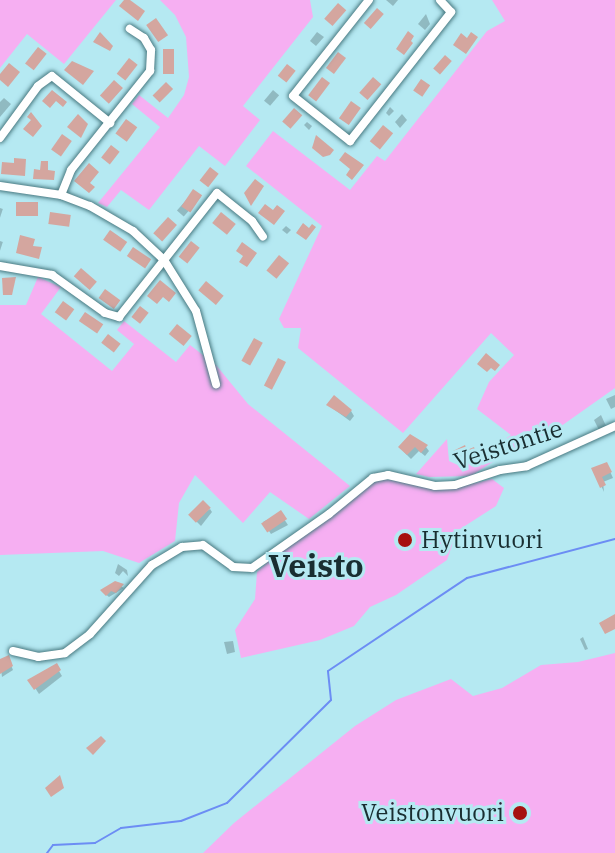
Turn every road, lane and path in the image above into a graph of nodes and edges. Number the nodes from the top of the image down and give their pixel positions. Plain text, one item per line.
1 (369, 0) edge
2 (440, 0) edge
3 (130, 29) dead end
4 (110, 123) junction
5 (0, 138) edge
6 (0, 186) edge
7 (61, 195) junction
8 (263, 237) dead end
9 (164, 260) junction
10 (0, 266) edge
11 (216, 384) dead end
12 (615, 426) edge
13 (13, 651) dead end

1 - 2 street
3 - 4 street
4 - 5 street
4 - 7 street
6 - 7 street
7 - 9 street
8 - 9 street
9 - 10 street
9 - 11 street
12 - 13 street, Veistontie

